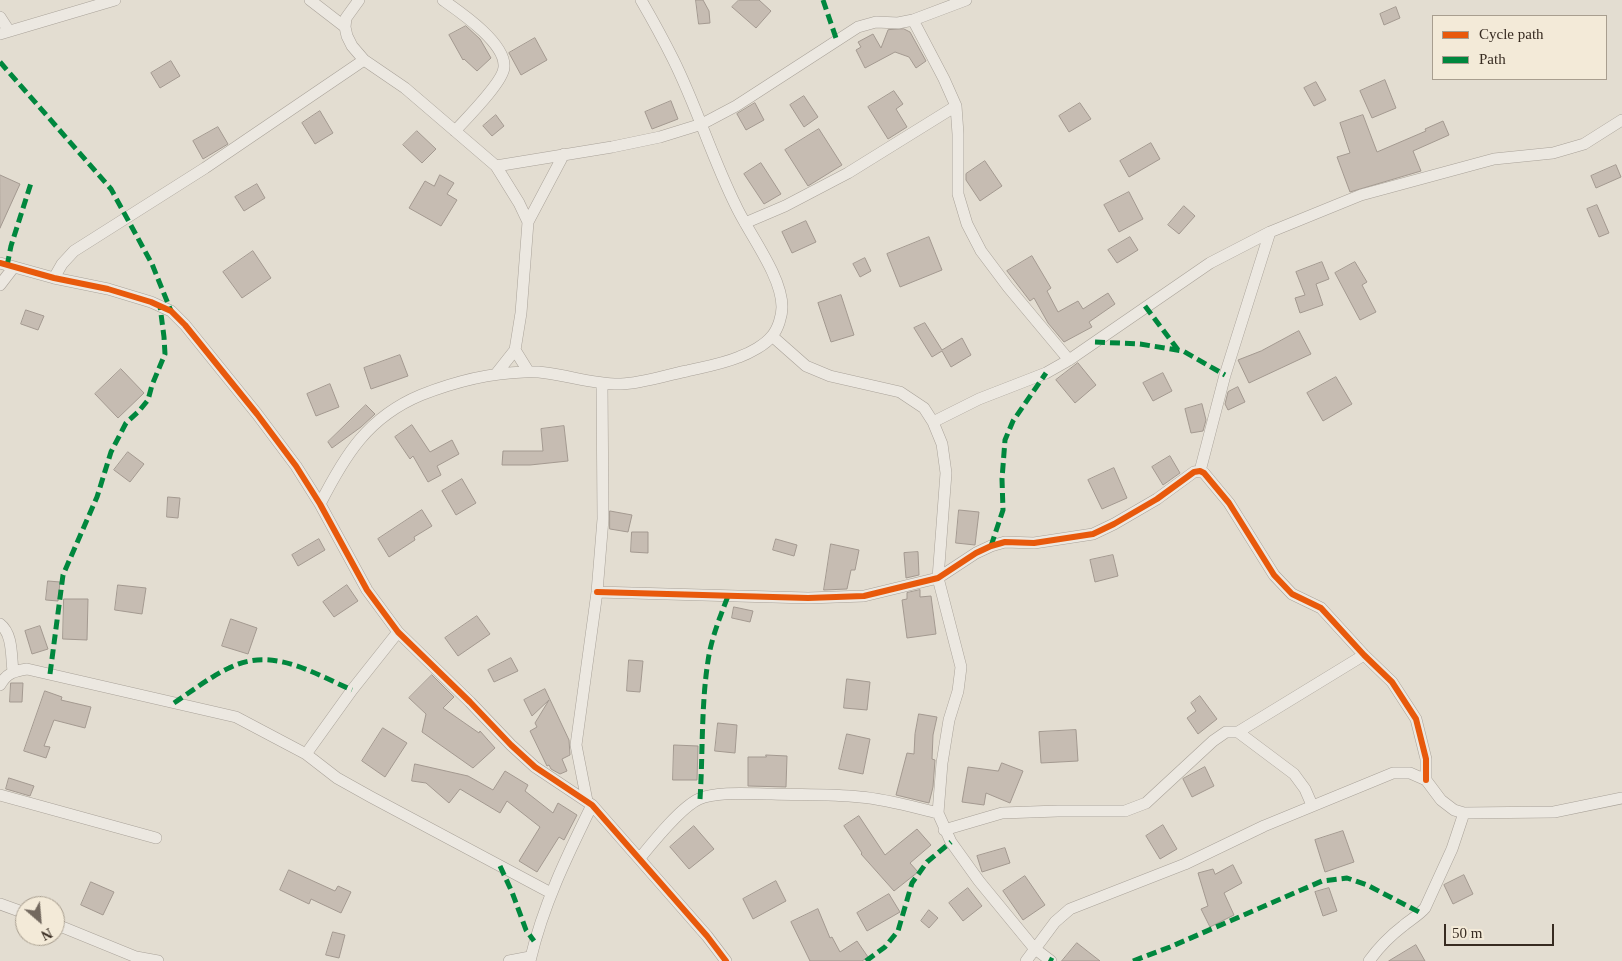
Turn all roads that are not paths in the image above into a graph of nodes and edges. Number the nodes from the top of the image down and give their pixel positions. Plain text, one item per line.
1 (115, 0) edge
2 (310, 0) edge
3 (360, 0) edge
4 (443, 0) edge
5 (641, 0) edge
6 (966, 0) edge
7 (0, 17) edge
8 (913, 20) junction
9 (345, 27) junction
10 (4, 33) edge
11 (364, 60) junction
12 (956, 106) junction
13 (1622, 120) edge
14 (702, 124) junction
15 (455, 131) junction
16 (564, 154) junction
17 (496, 166) junction
18 (528, 222) junction
19 (745, 223) junction
20 (1270, 232) junction
21 (0, 263) edge
22 (13, 268) junction
23 (54, 278) junction
24 (0, 285) edge
25 (772, 336) junction
26 (515, 350) junction
27 (1069, 360) junction
28 (528, 372) junction
29 (496, 374) junction
30 (602, 383) junction
31 (933, 422) junction
32 (1200, 471) junction
33 (320, 504) junction
34 (938, 578) junction
35 (597, 592) junction
36 (0, 624) edge
37 (398, 632) junction
38 (1364, 655) junction
39 (13, 671) junction
40 (0, 684) edge
41 (1238, 732) junction
42 (306, 754) junction
43 (1426, 780) junction
44 (0, 795) edge
45 (1622, 798) edge
46 (589, 803) junction
47 (1312, 805) junction
48 (938, 813) junction
49 (1464, 813) junction
50 (944, 830) junction
51 (156, 838) dead end
52 (640, 858) junction
53 (551, 893) junction
54 (0, 904) edge
55 (15, 909) edge
56 (65, 928) edge
57 (1034, 948) junction
58 (530, 959) edge
59 (158, 961) edge
60 (509, 961) edge
61 (726, 961) edge
62 (1026, 961) edge
63 (1051, 961) edge
64 (1370, 961) edge

1 - 10 street
2 - 9 street
3 - 9 street
4 - 15 street
5 - 14 street
6 - 8 street
7 - 10 street
8 - 12 street
8 - 14 street
9 - 11 street
11 - 15 street
11 - 23 street
12 - 19 street
12 - 27 street
13 - 20 street
14 - 16 street
14 - 19 street
15 - 17 street
16 - 17 street
16 - 18 street
17 - 18 street
18 - 26 street
19 - 25 street
20 - 27 street
20 - 32 street
21 - 22 street
22 - 23 street
22 - 24 street
23 - 33 street
25 - 30 street
25 - 31 street
26 - 28 street
26 - 29 street
27 - 31 street
28 - 29 street
28 - 30 street
29 - 33 street
30 - 35 street
31 - 34 street
32 - 34 street
32 - 38 street
33 - 37 street
34 - 35 street
34 - 48 street
35 - 46 street
36 - 39 street
37 - 42 street
37 - 46 street
38 - 41 street
38 - 43 street
39 - 40 street
39 - 42 street
41 - 47 street
41 - 50 street
42 - 53 street
43 - 47 street
43 - 49 street
44 - 51 street
45 - 49 street
46 - 52 street
46 - 53 street
47 - 57 street
48 - 50 street
48 - 52 street
49 - 64 street
50 - 57 street
52 - 61 street
53 - 58 street
54 - 55 street
56 - 59 street
57 - 62 street
57 - 63 street
58 - 60 street

